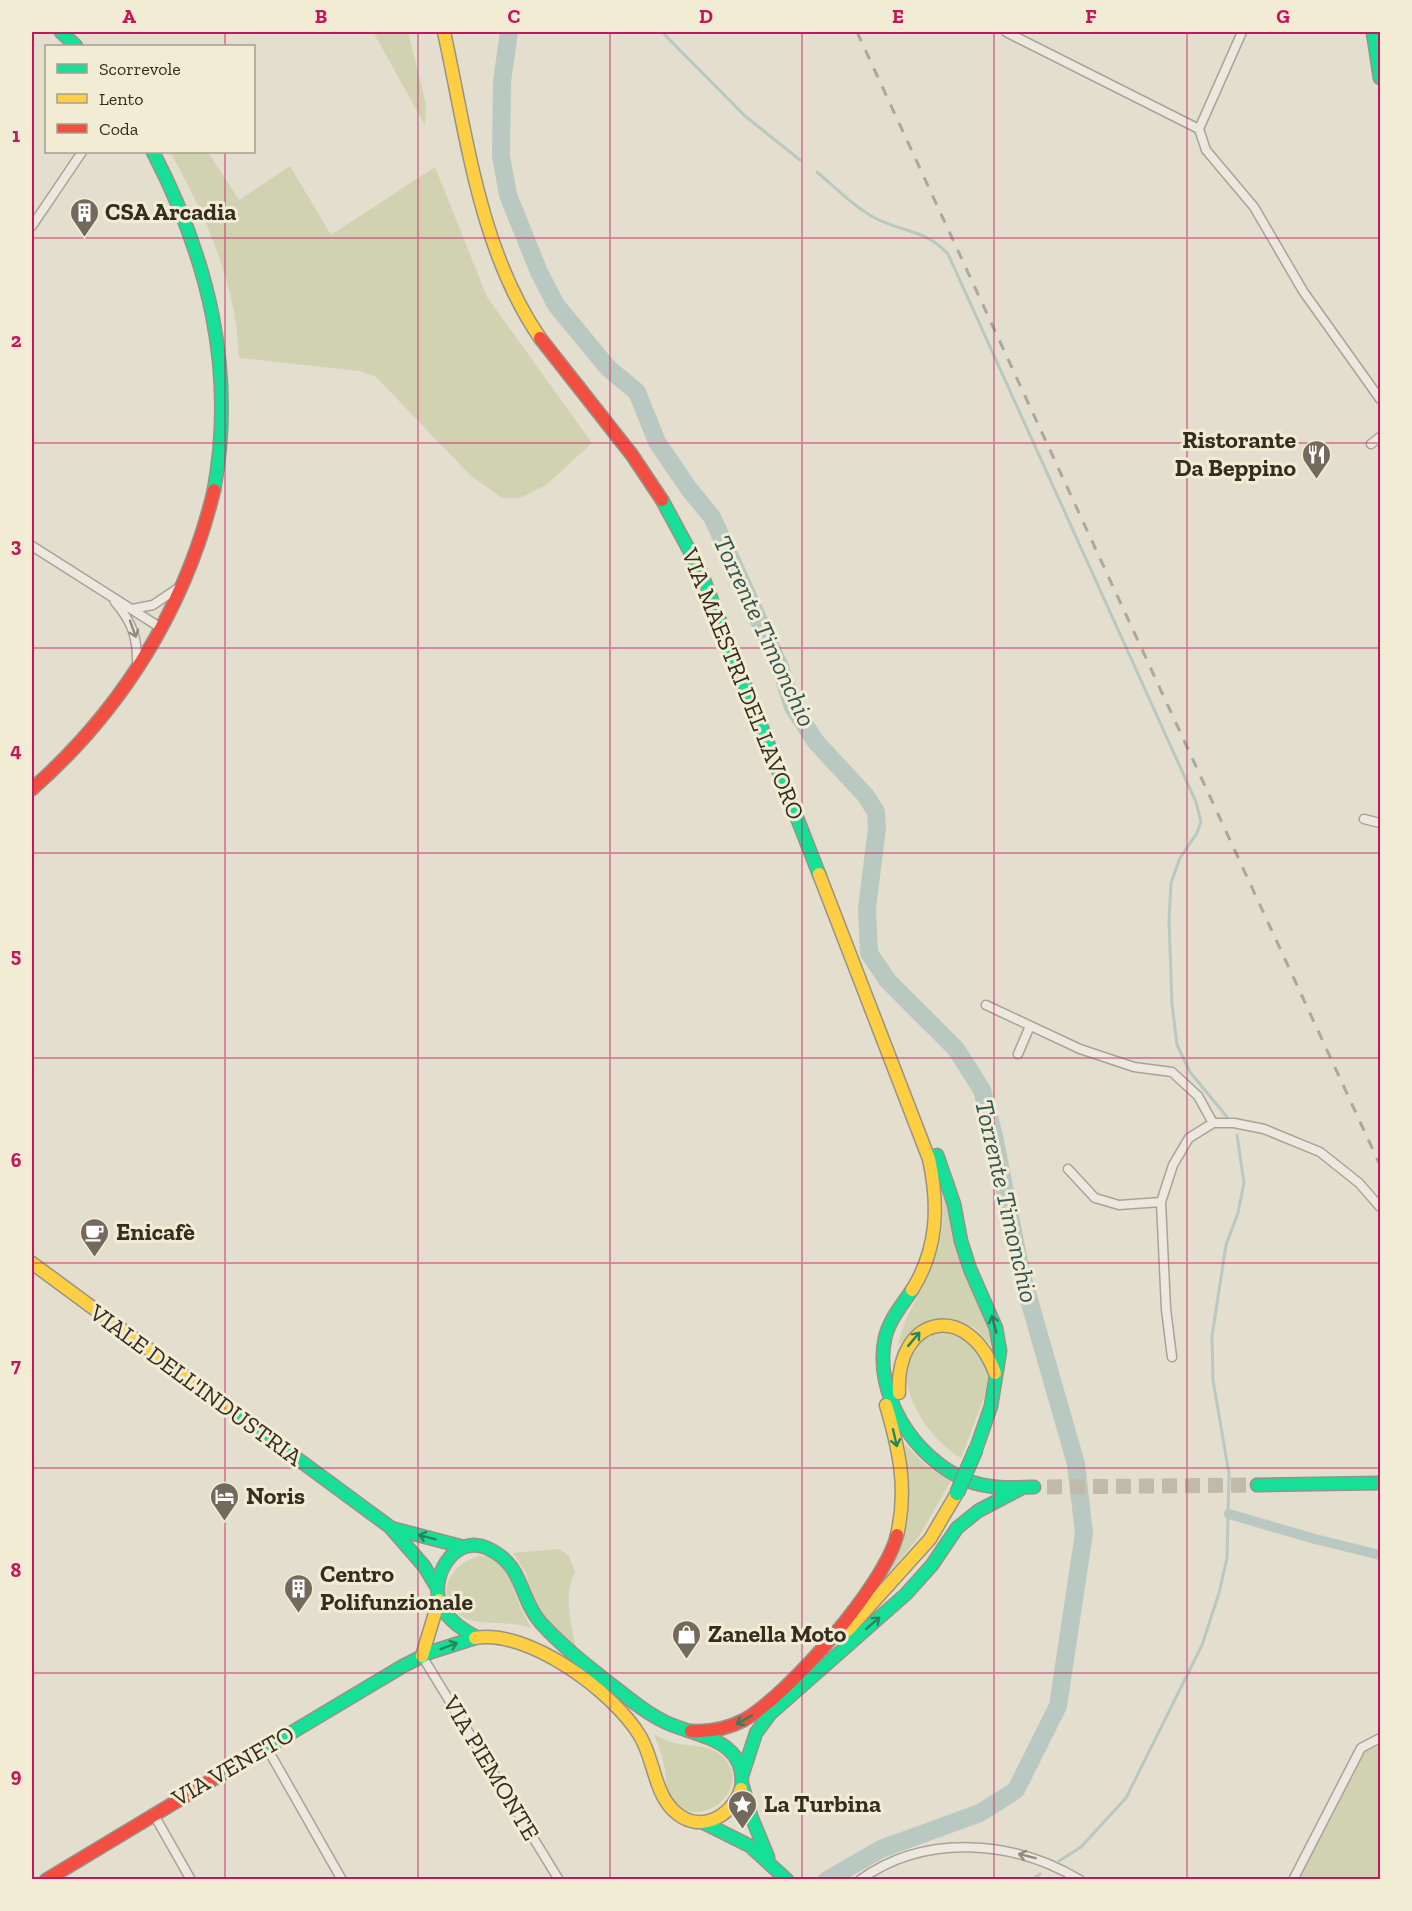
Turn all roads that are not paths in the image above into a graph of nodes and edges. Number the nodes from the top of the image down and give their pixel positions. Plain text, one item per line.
1 (61, 32) edge
2 (444, 32) edge
3 (1006, 32) edge
4 (1242, 32) edge
5 (1373, 32) edge
6 (75, 45) edge
7 (1380, 78) edge
8 (1199, 129) junction
9 (81, 153) edge
10 (154, 153) edge
11 (32, 226) edge
12 (1380, 399) edge
13 (1380, 437) edge
14 (1371, 444) dead end
15 (32, 546) edge
16 (181, 586) junction
17 (109, 595) junction
18 (131, 609) junction
19 (161, 628) junction
20 (137, 671) junction
21 (32, 789) edge
22 (1364, 819) dead end
23 (1380, 823) edge
24 (986, 1005) dead end
25 (1030, 1026) junction
26 (886, 1046) junction
27 (1018, 1053) dead end
28 (1217, 1123) junction
29 (1068, 1169) dead end
30 (1161, 1202) junction
31 (1380, 1207) edge
32 (32, 1263) edge
33 (906, 1298) junction
34 (885, 1340) junction
35 (1172, 1357) dead end
36 (996, 1382) junction
37 (900, 1393) junction
38 (1380, 1483) edge
39 (1257, 1485) tunnel mouth
40 (1035, 1487) junction
41 (390, 1527) junction
42 (464, 1547) junction
43 (437, 1593) junction
44 (476, 1637) junction
45 (422, 1656) junction
46 (767, 1711) junction
47 (691, 1731) junction
48 (1380, 1738) edge
49 (267, 1748) junction
50 (742, 1781) junction
51 (153, 1812) junction
52 (704, 1823) junction
53 (768, 1858) junction
54 (46, 1880) edge
55 (190, 1880) edge
56 (342, 1880) edge
57 (559, 1880) edge
58 (787, 1880) edge
59 (860, 1880) edge
60 (1080, 1880) edge
61 (1293, 1880) edge

1 - 6 main road
2 - 26 main road, VIA MAESTRI DEL LAVORO
3 - 8 street
4 - 8 street
5 - 7 main road
8 - 12 street
9 - 11 street
10 - 16 main road
13 - 14 street
15 - 17 street
16 - 18 street
16 - 19 main road
17 - 18 street
17 -> 20 street
18 - 19 street
19 - 20 main road
20 - 21 main road
22 - 23 street
24 - 25 street
25 - 27 street
25 - 28 street
26 - 33 main road, VIA MAESTRI DEL LAVORO
36 -> 26 main road
28 - 30 street
28 - 31 street
29 - 30 street
30 - 35 street
32 - 41 main road, VIALE DELL'INDUSTRIA
33 - 34 main road
33 - 37 main road
34 - 40 main road
34 -> 46 main road
37 -> 36 main road
36 - 46 main road, bridge
37 - 40 main road
38 - 39 main road
46 -> 40 main road
42 -> 41 main road, VIALE DELL'INDUSTRIA
41 - 43 main road, VIALE DELL'INDUSTRIA
42 - 43 main road
42 - 47 main road, VIALE DELL'INDUSTRIA
43 - 44 main road, VIALE DELL'INDUSTRIA
43 - 45 main road
45 -> 44 main road, VIA VENETO
44 - 52 main road, VIALE DELL'INDUSTRIA
45 - 49 main road, VIA VENETO
45 - 57 street, VIA PIEMONTE
46 -> 47 main road
46 - 50 main road
47 - 50 main road, VIALE DELL'INDUSTRIA
48 - 61 street
49 - 51 main road, VIA VENETO
49 - 56 street
50 - 52 main road
50 - 53 main road, VIALE DELL'INDUSTRIA
51 - 54 main road, VIA VENETO
51 - 55 street
52 - 53 main road, VIALE DELL'INDUSTRIA
53 - 58 main road, VIALE DELL'INDUSTRIA
60 -> 59 street

